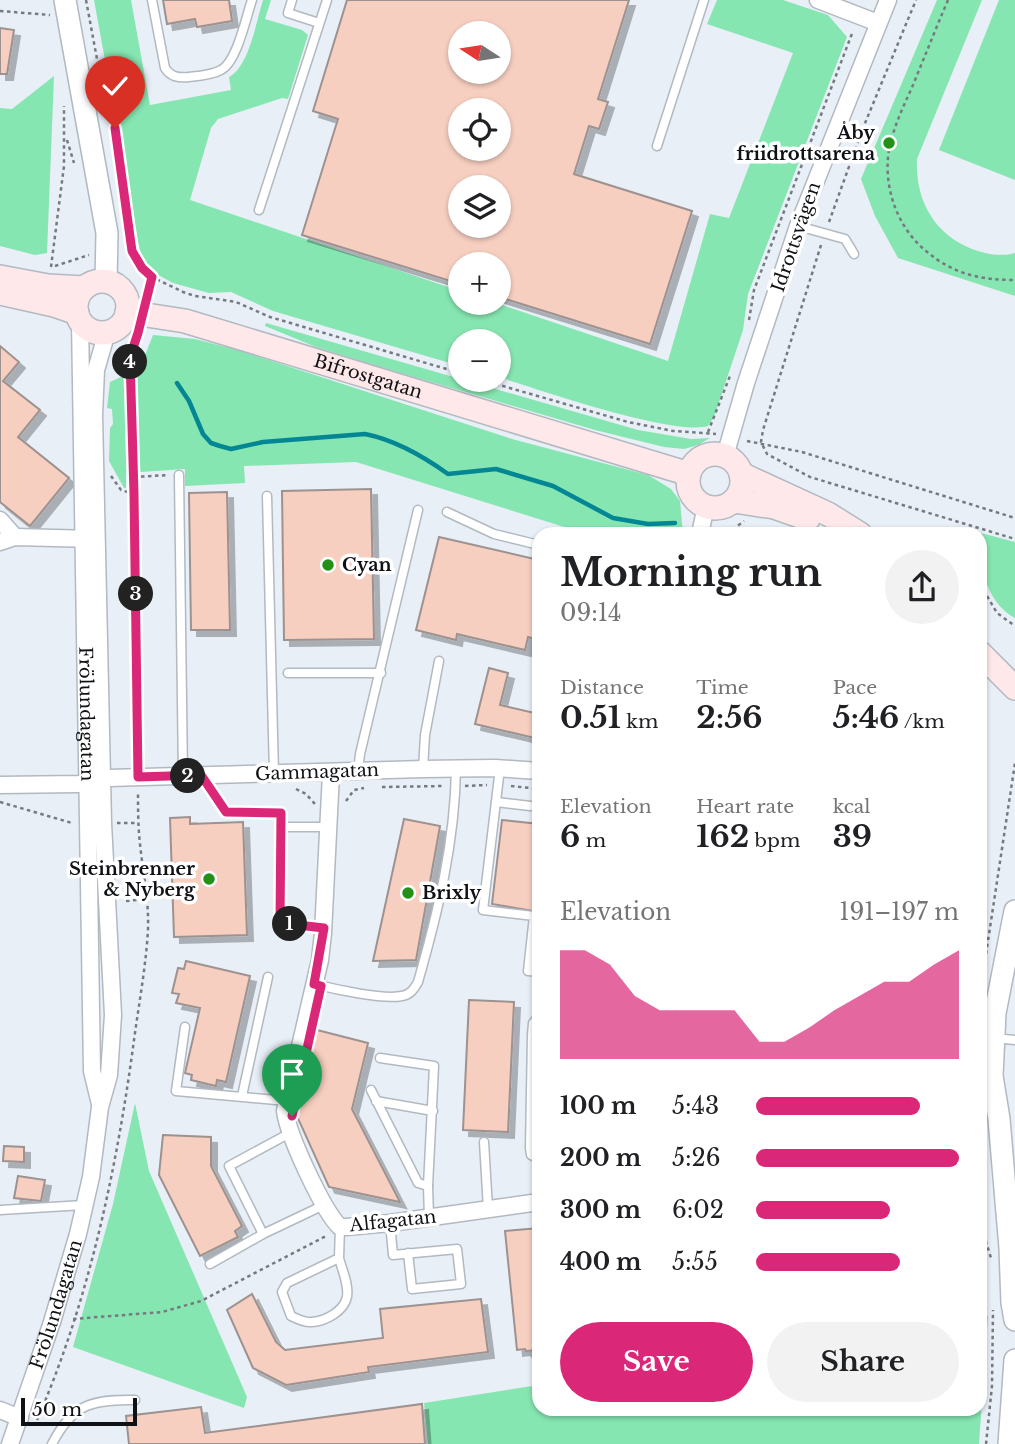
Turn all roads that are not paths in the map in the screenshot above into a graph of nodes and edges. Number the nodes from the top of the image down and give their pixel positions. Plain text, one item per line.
1 (152, 0) edge
2 (252, 0) edge
3 (292, 0) edge
4 (327, 0) edge
5 (704, 0) edge
6 (818, 0) edge
7 (888, 0) edge
8 (59, 9) edge
9 (319, 23) junction
10 (878, 23) junction
11 (657, 146) dead end
12 (259, 210) dead end
13 (798, 226) junction
14 (854, 254) dead end
15 (106, 281) junction
16 (3, 288) edge
17 (84, 288) junction
18 (135, 313) junction
19 (78, 317) junction
20 (107, 332) junction
21 (727, 447) junction
22 (689, 474) junction
23 (741, 474) junction
24 (179, 475) road end
25 (267, 496) dead end
26 (733, 501) junction
27 (706, 506) junction
28 (418, 510) dead end
29 (447, 512) dead end
30 (0, 520) edge
31 (702, 527) edge
32 (825, 527) edge
33 (849, 527) edge
34 (90, 539) junction
35 (8, 540) edge
36 (532, 543) edge
37 (987, 641) edge
38 (987, 660) edge
39 (439, 661) dead end
40 (1015, 666) edge
41 (288, 673) dead end
42 (381, 673) junction
43 (1015, 688) edge
44 (456, 768) junction
45 (500, 768) junction
46 (423, 769) junction
47 (532, 770) edge
48 (358, 771) junction
49 (331, 773) junction
50 (274, 774) junction
51 (201, 775) junction
52 (183, 776) junction
53 (95, 780) junction
54 (0, 785) edge
55 (496, 802) junction
56 (532, 806) edge
57 (280, 827) junction
58 (329, 827) junction
59 (1015, 911) edge
60 (532, 916) edge
61 (324, 928) junction
62 (532, 934) edge
63 (532, 971) edge
64 (268, 978) dead end
65 (314, 984) junction
66 (185, 1027) dead end
67 (987, 1034) edge
68 (532, 1035) edge
69 (987, 1038) edge
70 (1015, 1040) edge
71 (987, 1044) edge
72 (380, 1058) dead end
73 (371, 1090) dead end
74 (242, 1096) junction
75 (287, 1101) junction
76 (376, 1101) junction
77 (433, 1111) junction
78 (290, 1133) junction
79 (484, 1142) dead end
80 (532, 1156) edge
81 (428, 1186) junction
82 (532, 1203) edge
83 (86, 1205) junction
84 (324, 1205) junction
85 (488, 1209) junction
86 (0, 1210) edge
87 (429, 1218) junction
88 (390, 1223) junction
89 (340, 1227) junction
90 (262, 1234) junction
91 (408, 1253) junction
92 (339, 1258) junction
93 (210, 1264) dead end
94 (1015, 1320) edge
95 (1015, 1360) edge
96 (135, 1400) dead end
97 (0, 1410) edge
98 (20, 1418) junction
99 (10, 1444) edge
100 (52, 1444) edge
101 (1009, 1444) edge

1 - 2 lane
3 - 9 lane
4 - 9 lane
5 - 11 lane
6 - 10 street
7 - 10 street, Idrottsvägen
8 - 15 street
9 - 12 lane
10 - 13 street, Idrottsvägen
13 - 14 lane
13 - 21 street, Idrottsvägen
15 - 17 main road
15 - 18 main road
16 - 17 main road
16 - 19 main road
17 - 19 main road
18 - 20 main road
18 - 22 main road, Bifrostgatan
19 - 20 main road
19 - 34 street, Frölundagatan
20 - 34 street, Frölundagatan
21 - 22 main road
21 - 23 main road
22 - 27 main road
23 - 26 main road
23 - 33 main road
24 - 52 lane
25 - 50 lane
26 - 27 main road
26 - 32 main road
27 - 31 street
28 - 42 lane
29 - 36 lane
30 - 35 street
34 - 35 street
34 - 53 street, Frölundagatan
37 - 40 main road
38 - 43 main road
39 - 46 lane
41 - 42 lane
42 - 48 lane
44 - 45 street, Gammagatan
44 - 46 street, Gammagatan
44 - 65 lane
45 - 47 street, Gammagatan
45 - 55 lane
46 - 48 street, Gammagatan
48 - 49 street, Gammagatan
49 - 50 street, Gammagatan
49 - 58 street, Alfagatan
50 - 51 street, Gammagatan
51 - 52 street, Gammagatan
51 - 57 lane
52 - 53 street, Gammagatan
53 - 54 street, Gammagatan
53 - 83 street, Frölundagatan
55 - 56 lane
55 - 60 lane
57 - 58 lane
57 - 61 lane
58 - 61 street, Alfagatan
59 - 67 street
61 - 65 street, Alfagatan
62 - 63 lane
64 - 74 lane
65 - 75 street, Alfagatan
66 - 74 lane
68 - 80 lane
69 - 70 lane
71 - 94 street
72 - 77 lane
73 - 76 lane
74 - 75 lane
75 - 78 street, Alfagatan
76 - 77 lane
76 - 81 lane
77 - 81 lane
78 - 84 street, Alfagatan
78 - 90 lane
79 - 85 lane
81 - 87 lane
82 - 85 street, Alfagatan
83 - 86 lane
83 - 98 street, Frölundagatan
84 - 89 street, Alfagatan
84 - 90 lane
85 - 87 street, Alfagatan
87 - 88 street, Alfagatan
88 - 89 street, Alfagatan
88 - 91 lane
89 - 92 lane
90 - 93 lane
91 - 91 lane
92 - 92 lane
95 - 101 street
96 - 100 lane
97 - 98 street
98 - 99 street, Frölundagatan

